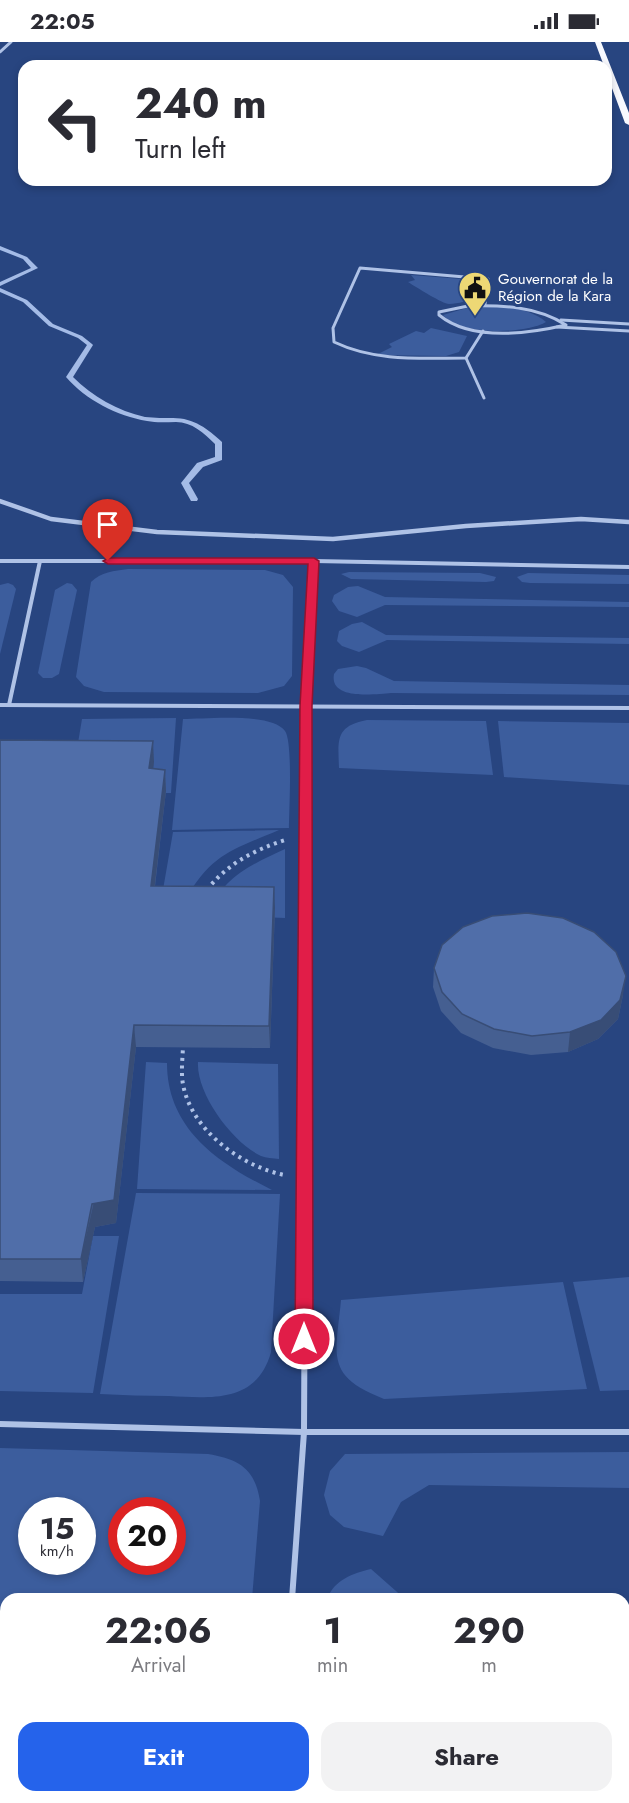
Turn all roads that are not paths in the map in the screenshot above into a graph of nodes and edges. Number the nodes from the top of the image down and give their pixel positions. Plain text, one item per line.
1 (11, 42) edge
2 (598, 42) edge
3 (0, 52) edge
4 (605, 60) edge
5 (612, 79) edge
6 (629, 123) edge
7 (485, 304) junction
8 (561, 320) junction
9 (629, 324) edge
10 (557, 327) junction
11 (629, 331) edge
12 (483, 332) junction
13 (466, 358) junction
14 (484, 398) dead end
15 (0, 501) edge
16 (629, 522) edge
17 (0, 561) edge
18 (40, 561) junction
19 (314, 561) junction
20 (629, 567) edge
21 (0, 705) edge
22 (9, 705) junction
23 (306, 706) junction
24 (629, 708) edge
25 (0, 1424) edge
26 (304, 1432) junction
27 (629, 1432) edge
28 (292, 1593) edge

1 - 3 street
2 - 4 highway
5 - 6 highway
7 - 8 lane
7 - 12 lane
7 - 13 lane
8 - 9 lane
8 - 10 lane
10 - 11 lane
10 - 12 lane
12 - 13 lane
13 - 14 lane
15 - 16 street
17 - 18 lane
18 - 19 lane
18 - 22 lane
19 - 20 lane
19 - 23 lane
21 - 22 lane
22 - 23 lane
23 - 24 lane
23 - 26 lane
25 - 26 lane
26 - 27 lane
26 - 28 lane

